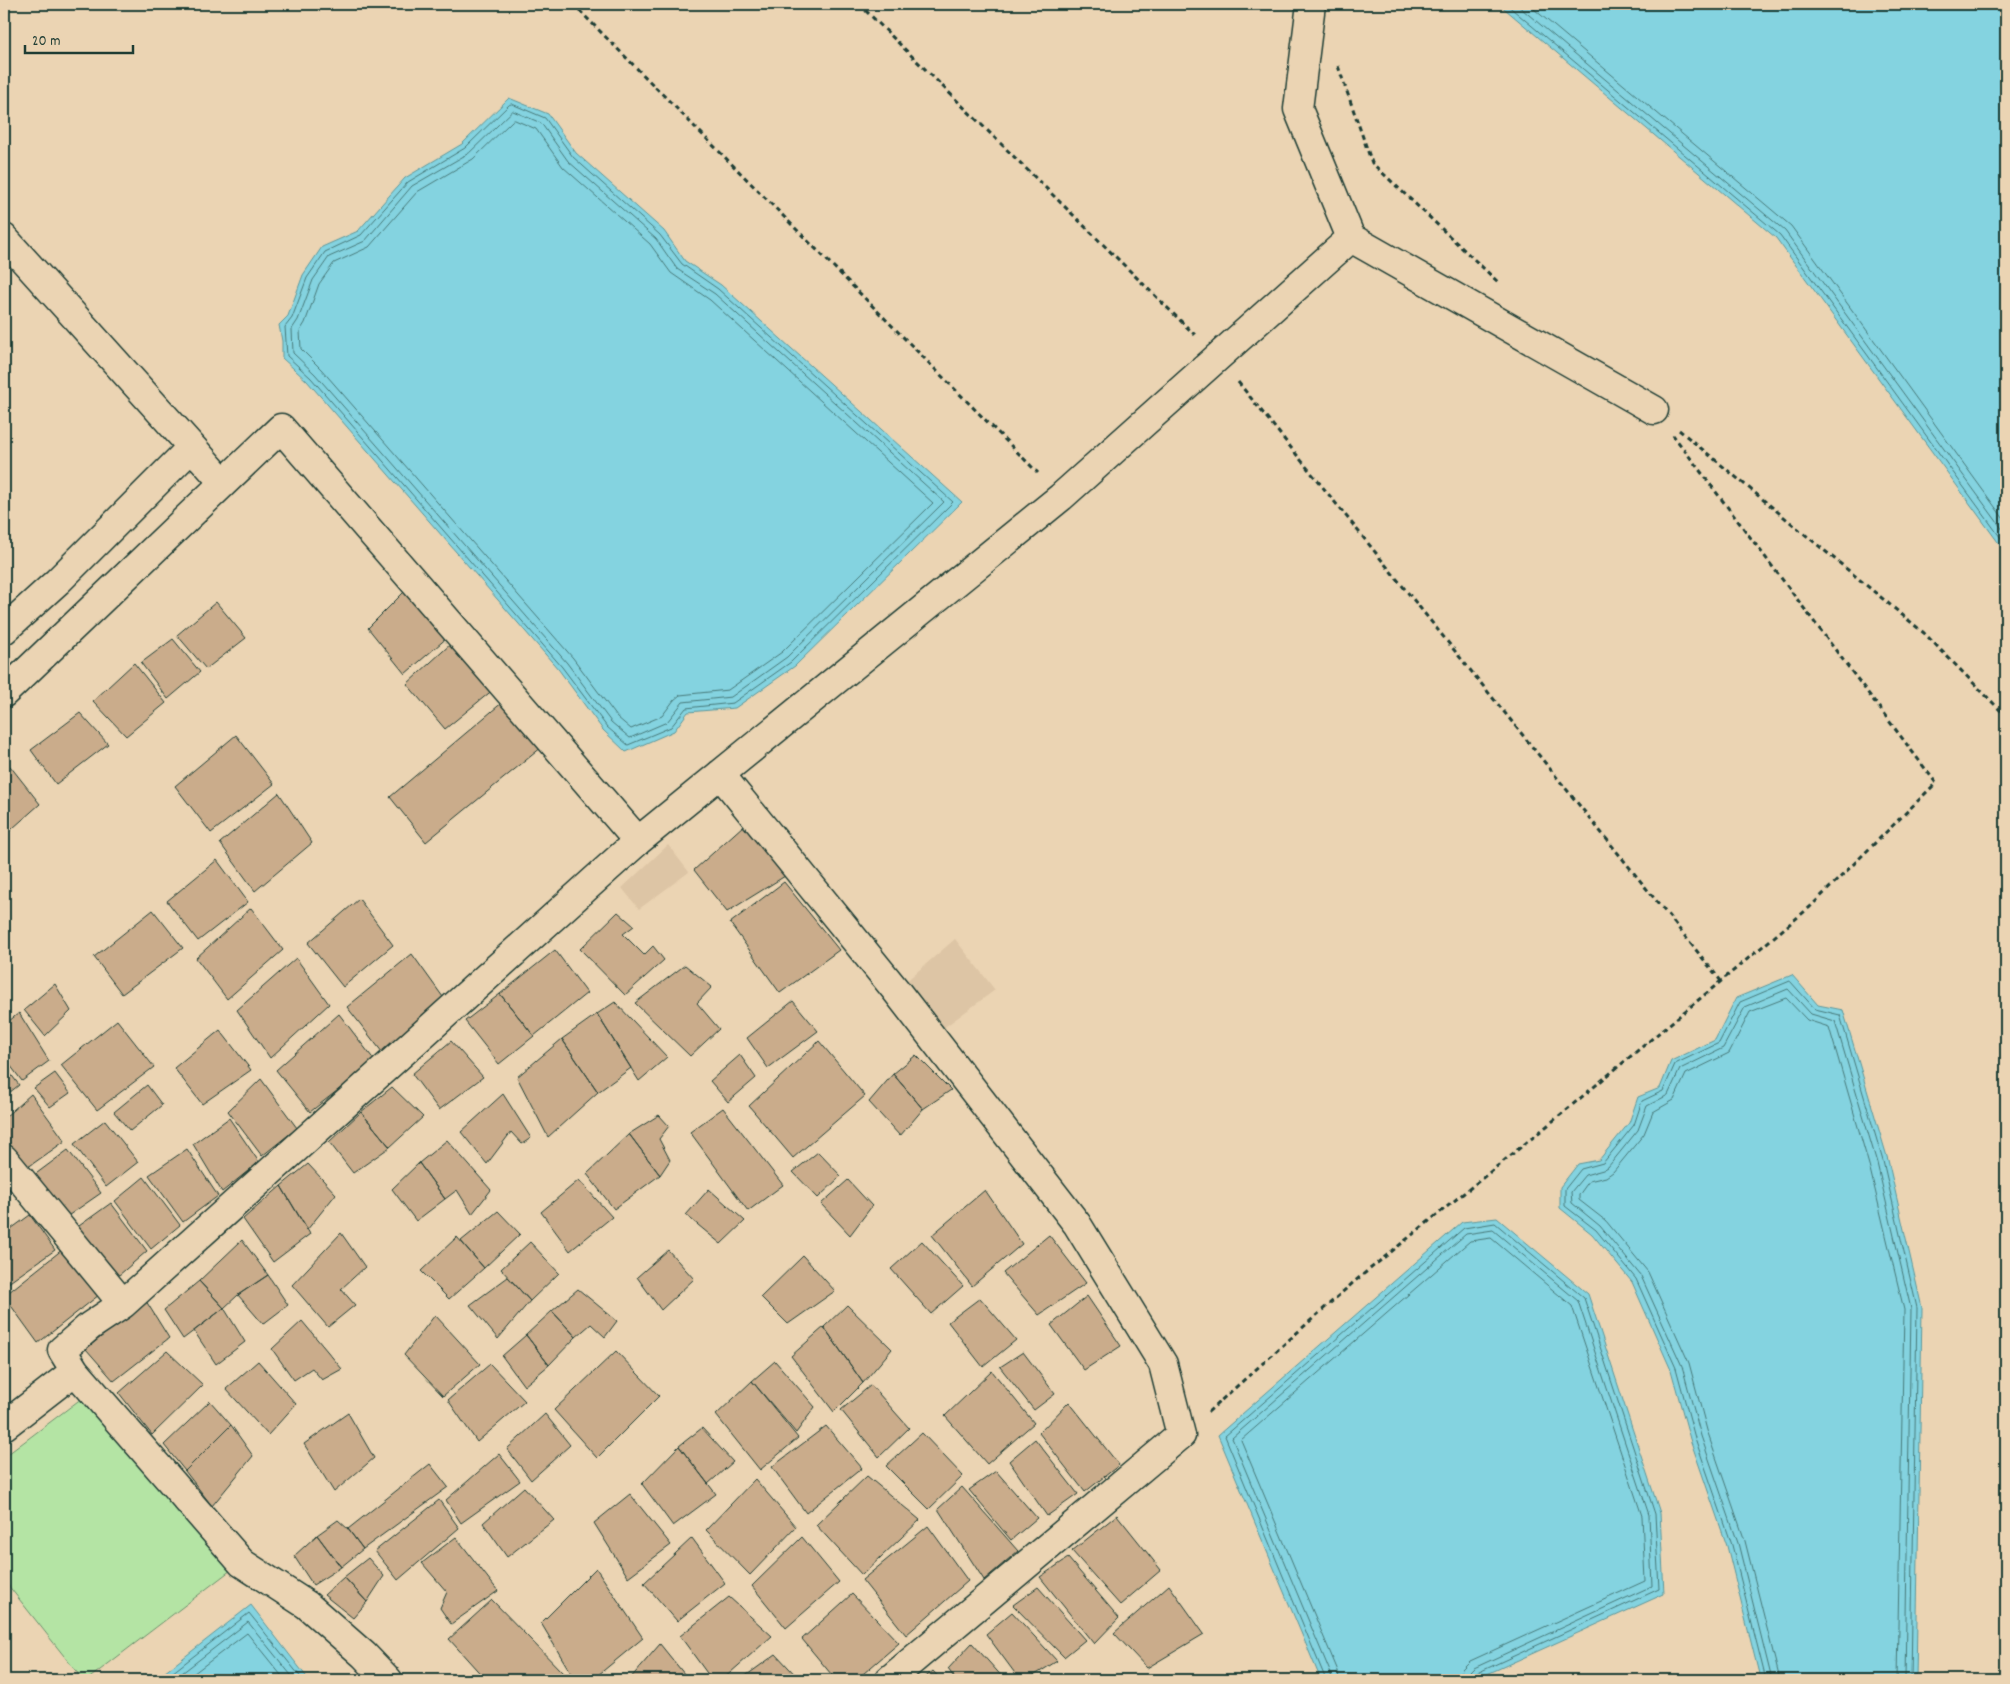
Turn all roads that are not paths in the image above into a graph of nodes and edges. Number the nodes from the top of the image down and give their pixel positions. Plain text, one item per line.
1 (1311, 4) edge
2 (4, 238) edge
3 (1351, 238) junction
4 (1654, 410) road end
5 (192, 447) junction
6 (223, 482) junction
7 (4, 630) edge
8 (4, 693) edge
9 (720, 774) junction
10 (638, 841) junction
11 (4, 1159) edge
12 (123, 1304) junction
13 (75, 1371) junction
14 (4, 1426) edge
15 (388, 1680) edge
16 (890, 1680) edge

1 - 3 street
2 - 5 street
3 - 4 street
3 - 9 street
5 - 6 street
5 - 7 street
6 - 8 street
6 - 10 street
9 - 10 street
9 - 16 street
10 - 12 street
11 - 12 street
12 - 13 street
13 - 14 street
13 - 15 street

